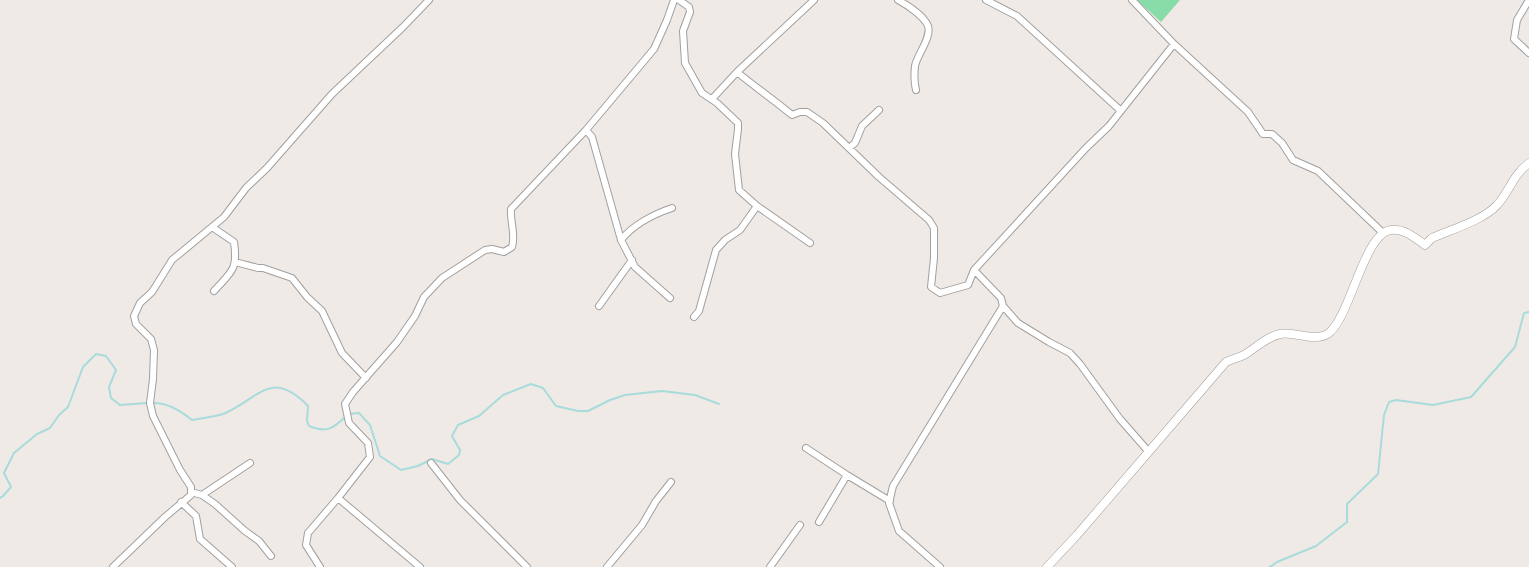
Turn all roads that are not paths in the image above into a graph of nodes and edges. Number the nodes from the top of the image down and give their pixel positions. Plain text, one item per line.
1 (429, 0) edge
2 (674, 0) edge
3 (680, 0) edge
4 (814, 0) edge
5 (898, 0) edge
6 (986, 0) edge
7 (1132, 0) edge
8 (1529, 0) edge
9 (1174, 44) junction
10 (1529, 54) edge
11 (737, 72) junction
12 (916, 90) dead end
13 (712, 99) junction
14 (879, 110) dead end
15 (1120, 111) junction
16 (586, 130) junction
17 (848, 148) junction
18 (1529, 162) edge
19 (757, 206) junction
20 (672, 208) dead end
21 (212, 227) junction
22 (1383, 232) junction
23 (621, 240) junction
24 (810, 243) dead end
25 (632, 260) junction
26 (235, 262) junction
27 (974, 270) junction
28 (214, 291) dead end
29 (670, 298) dead end
30 (599, 306) dead end
31 (1003, 306) junction
32 (694, 317) dead end
33 (366, 378) junction
34 (806, 448) dead end
35 (1148, 451) junction
36 (250, 463) dead end
37 (431, 463) dead end
38 (847, 475) junction
39 (671, 482) dead end
40 (191, 492) junction
41 (202, 495) junction
42 (338, 498) junction
43 (890, 501) junction
44 (181, 502) junction
45 (819, 522) dead end
46 (800, 525) dead end
47 (271, 556) dead end
48 (113, 567) edge
49 (232, 567) edge
50 (320, 567) edge
51 (420, 567) edge
52 (528, 567) edge
53 (607, 567) edge
54 (770, 567) edge
55 (940, 567) edge
56 (1047, 567) edge

1 - 21 street
2 - 16 street
3 - 13 street
4 - 11 street
5 - 12 street
6 - 15 street
7 - 9 street
8 - 10 street
9 - 15 street
9 - 22 street
11 - 13 street
11 - 17 street
13 - 19 street
14 - 17 street
15 - 27 street
16 - 23 street
16 - 33 street
17 - 27 street
18 - 22 street
19 - 24 street
19 - 32 street
20 - 23 street
21 - 26 street
21 - 40 street
22 - 35 street
23 - 25 street
25 - 29 street
25 - 30 street
26 - 28 street
26 - 33 street
27 - 31 street
31 - 35 street
31 - 43 street
33 - 42 street
34 - 38 street
35 - 56 street
36 - 41 street
37 - 52 street
38 - 43 street
38 - 45 street
39 - 53 street
40 - 41 street
40 - 44 street
41 - 47 street
42 - 50 street
42 - 51 street
43 - 55 street
44 - 48 street
44 - 49 street
46 - 54 street

